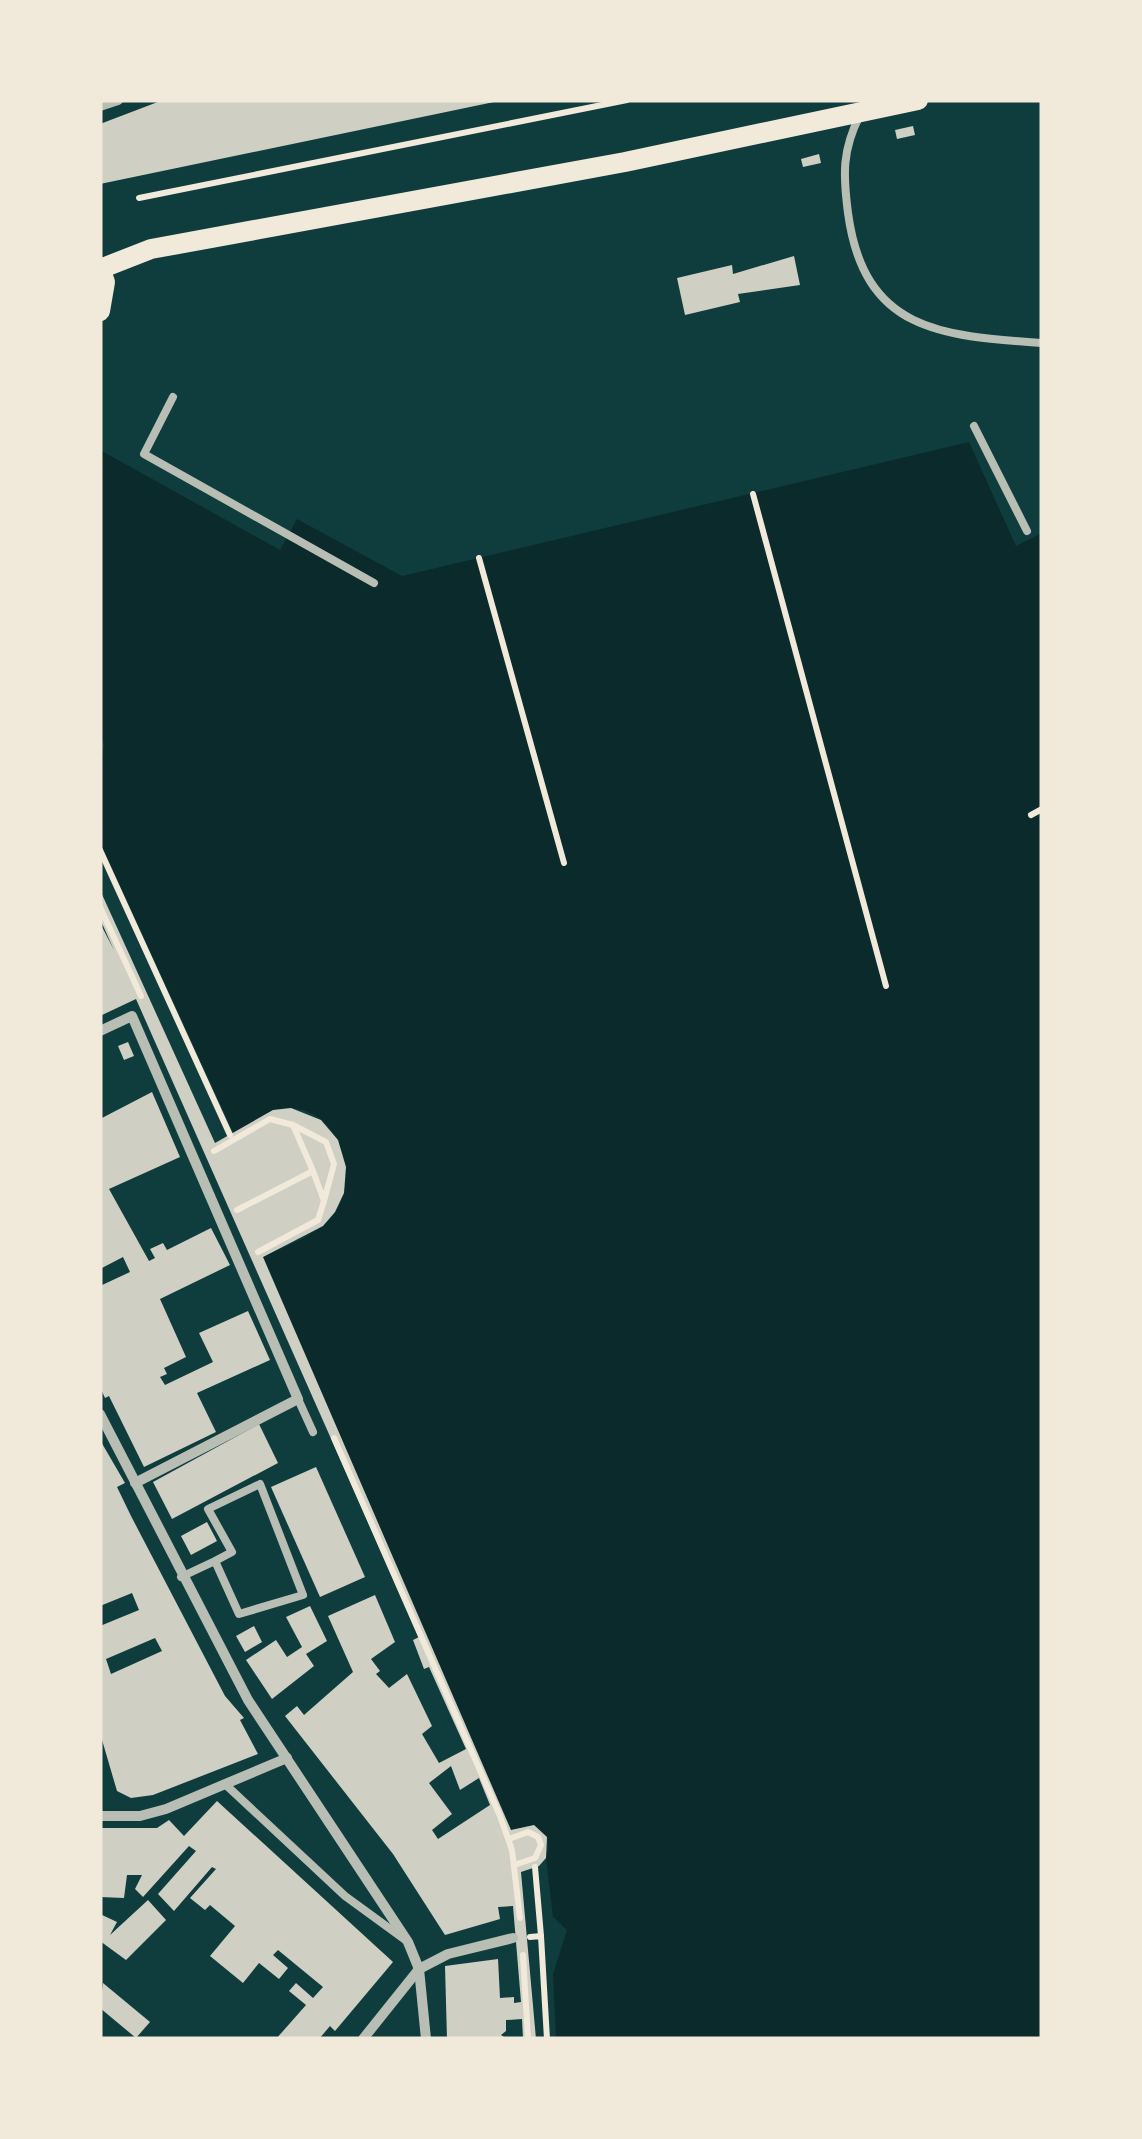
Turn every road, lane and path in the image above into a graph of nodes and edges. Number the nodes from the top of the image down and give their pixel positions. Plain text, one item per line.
1 (118, 100) edge
2 (627, 100) edge
3 (918, 100) edge
4 (100, 106) edge
5 (853, 110) edge
6 (139, 198) dead end
7 (100, 268) edge
8 (100, 311) edge
9 (1042, 343) edge
10 (173, 396) dead end
11 (974, 426) dead end
12 (752, 494) dead end
13 (1027, 531) dead end
14 (479, 558) dead end
15 (374, 583) dead end
16 (1042, 809) edge
17 (1031, 815) dead end
18 (100, 850) edge
19 (564, 863) dead end
20 (886, 986) dead end
21 (100, 1031) edge
22 (293, 1125) junction
23 (230, 1135) dead end
24 (210, 1153) dead end
25 (313, 1170) junction
26 (324, 1201) junction
27 (236, 1211) dead end
28 (255, 1254) dead end
29 (298, 1399) junction
30 (100, 1414) edge
31 (313, 1432) dead end
32 (136, 1483) junction
33 (215, 1561) junction
34 (181, 1577) junction
35 (397, 1583) dead end
36 (287, 1758) junction
37 (226, 1785) junction
38 (100, 1814) edge
39 (509, 1839) junction
40 (514, 1864) junction
41 (535, 1867) dead end
42 (541, 1936) junction
43 (529, 1937) dead end
44 (513, 1938) dead end
45 (408, 1942) junction
46 (419, 1969) junction
47 (363, 2039) edge
48 (426, 2039) edge
49 (528, 2039) edge
50 (547, 2039) edge

1 - 4 street
2 - 6 path
3 - 5 main road
5 - 7 main road
5 - 9 lane
7 - 8 main road
10 - 15 lane
11 - 13 lane
12 - 20 path
14 - 19 path
16 - 17 path
18 - 23 path
21 - 29 street
22 - 24 path
22 - 25 path
22 - 26 path
25 - 26 path
25 - 27 path
26 - 28 path
29 - 31 lane
29 - 32 street
30 - 32 street
32 - 34 street
33 - 33 lane
33 - 34 lane
34 - 36 street
35 - 39 path
36 - 37 street
36 - 45 street
37 - 38 street
37 - 45 lane
39 - 40 path
39 - 40 path
40 - 49 path
41 - 42 path
42 - 43 path
42 - 50 path
44 - 46 street
45 - 46 street
46 - 47 street
46 - 48 street

